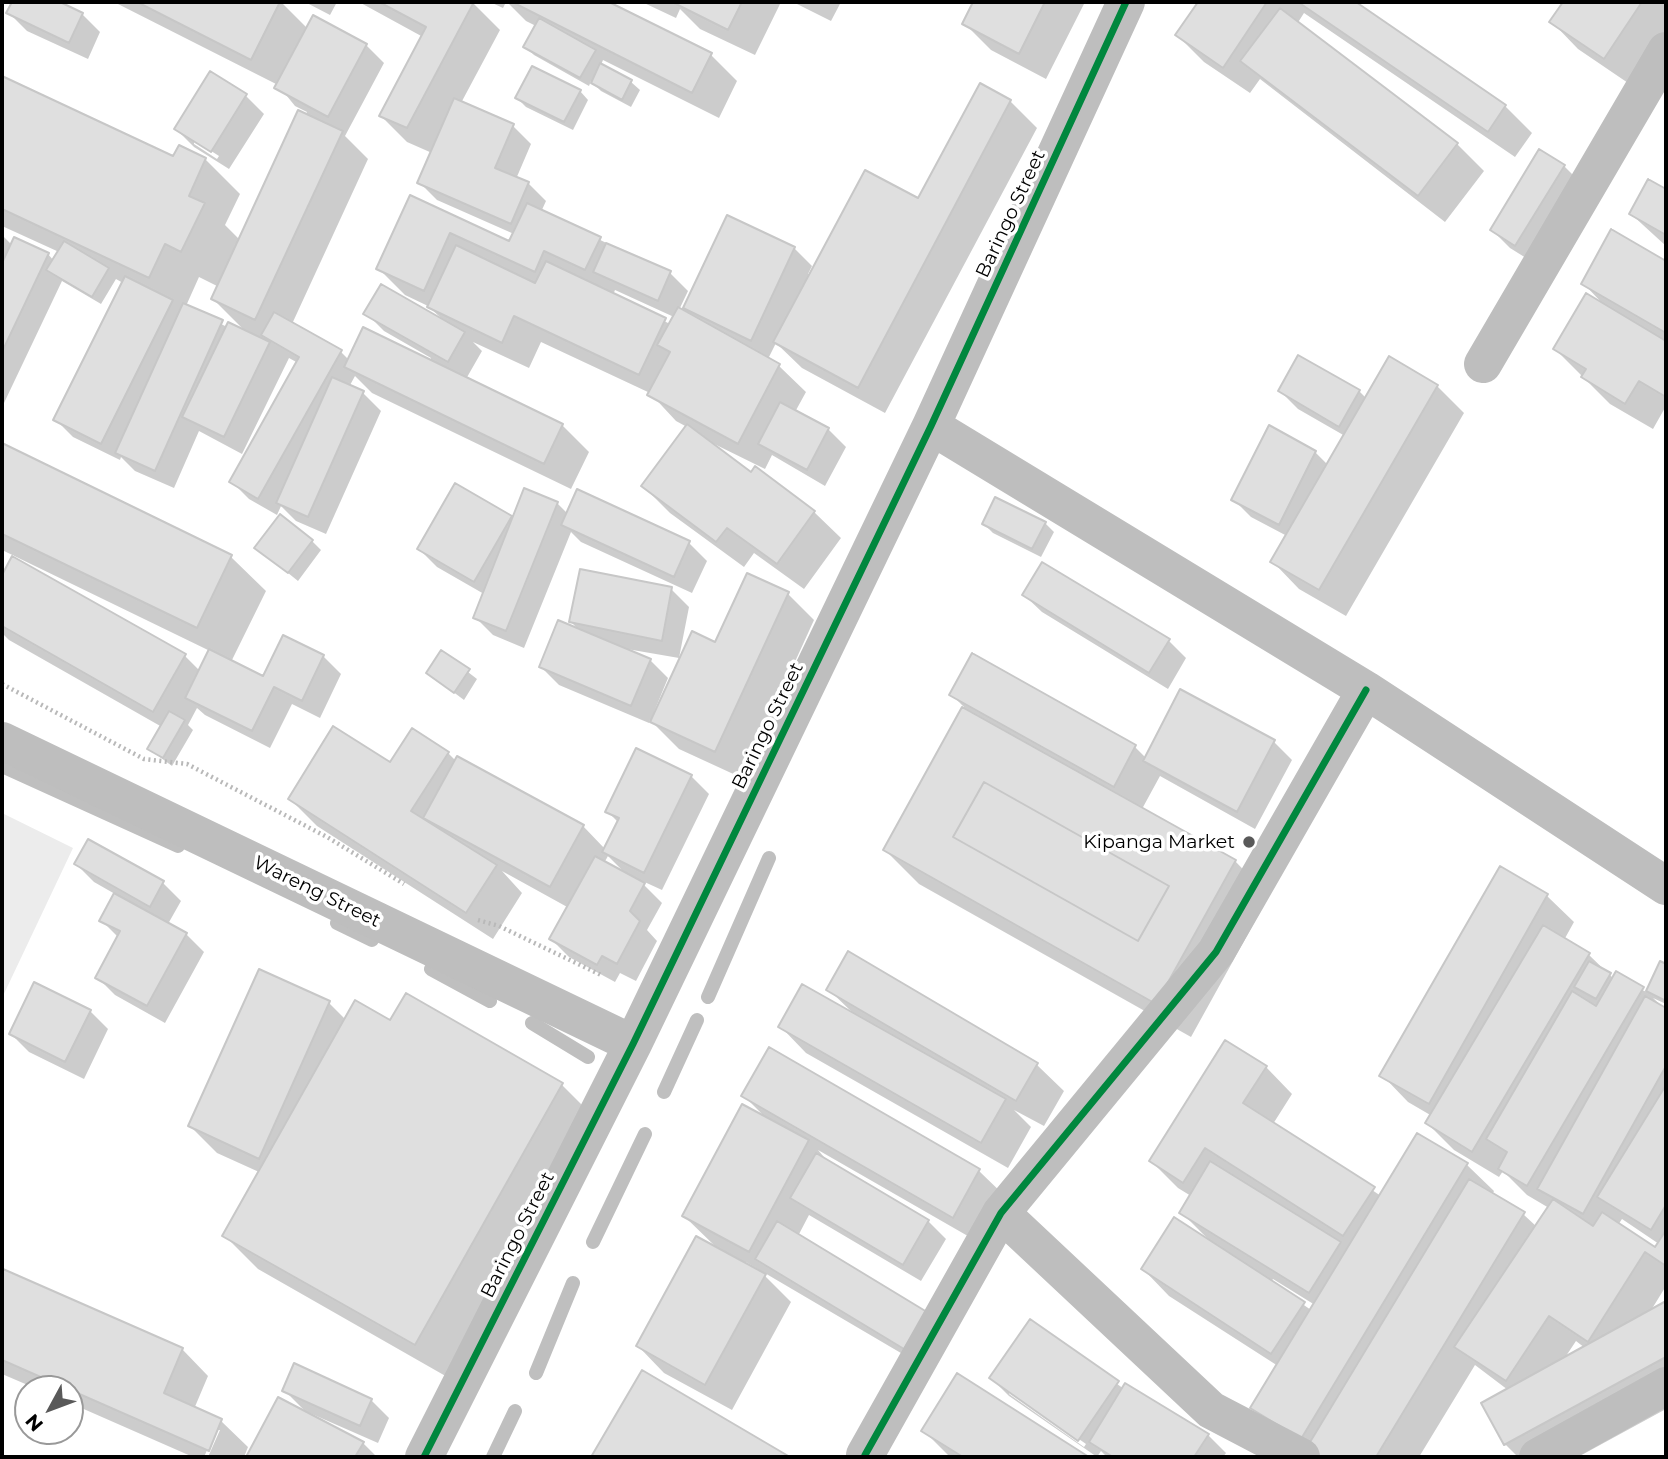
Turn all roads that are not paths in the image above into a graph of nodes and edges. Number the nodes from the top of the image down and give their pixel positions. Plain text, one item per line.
1 (1125, 2) edge
2 (1666, 51) edge
3 (1483, 364) dead end
4 (931, 426) junction
5 (1366, 690) junction
6 (2, 741) edge
7 (1666, 886) edge
8 (633, 1044) junction
9 (1001, 1213) junction
10 (1666, 1386) edge
11 (865, 1455) dead end
12 (424, 1457) edge
13 (1301, 1457) edge
14 (1538, 1457) edge

1 - 4 street, Baringo Street
2 - 3 street
4 - 5 street
4 - 8 street, Baringo Street
5 - 7 street
5 - 9 street
6 - 8 street, Wareng Street
8 - 12 street, Baringo Street
9 - 11 street
9 - 13 street
10 - 14 street

